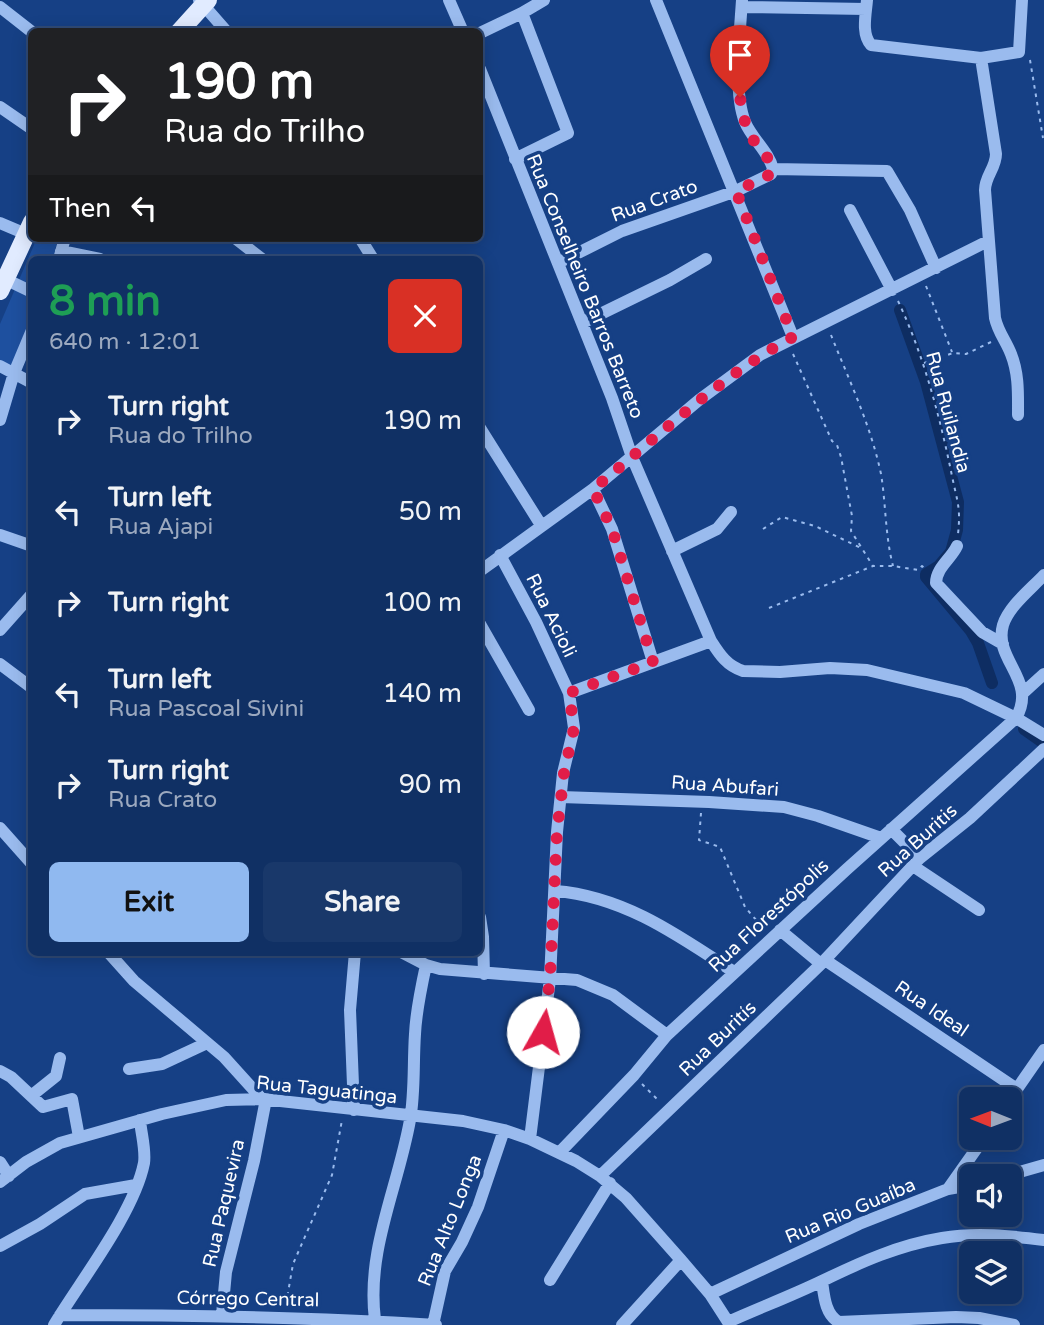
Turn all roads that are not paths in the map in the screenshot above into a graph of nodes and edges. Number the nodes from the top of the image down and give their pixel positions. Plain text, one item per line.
1 (449, 0) edge
2 (544, 0) edge
3 (656, 0) edge
4 (1021, 0) edge
5 (204, 2) edge
6 (742, 4) edge
7 (867, 5) edge
8 (0, 7) edge
9 (522, 13) junction
10 (182, 28) edge
11 (224, 28) edge
12 (461, 28) edge
13 (28, 29) edge
14 (483, 32) edge
15 (981, 58) junction
16 (483, 77) edge
17 (0, 107) edge
18 (28, 126) edge
19 (515, 159) junction
20 (769, 174) junction
21 (736, 191) junction
22 (850, 210) dead end
23 (0, 223) edge
24 (28, 228) edge
25 (28, 230) edge
26 (988, 241) junction
27 (240, 242) edge
28 (258, 256) edge
29 (706, 259) dead end
30 (558, 263) junction
31 (936, 268) junction
32 (3, 285) edge
33 (892, 289) junction
34 (28, 291) edge
35 (582, 323) junction
36 (790, 339) junction
37 (28, 340) edge
38 (0, 366) edge
39 (14, 373) junction
40 (28, 381) edge
41 (1018, 415) dead end
42 (0, 420) edge
43 (483, 433) edge
44 (632, 457) junction
45 (593, 489) junction
46 (731, 512) dead end
47 (541, 525) junction
48 (0, 535) edge
49 (28, 545) edge
50 (957, 545) road end
51 (672, 551) junction
52 (500, 555) junction
53 (483, 569) edge
54 (1044, 575) edge
55 (28, 598) edge
56 (483, 629) edge
57 (0, 630) edge
58 (711, 641) junction
59 (1003, 644) junction
60 (653, 662) junction
61 (0, 664) edge
62 (1044, 674) edge
63 (28, 685) edge
64 (569, 693) junction
65 (1023, 693) junction
66 (529, 710) dead end
67 (1016, 718) junction
68 (1044, 735) edge
69 (1044, 749) edge
70 (561, 797) junction
71 (0, 828) edge
72 (886, 833) junction
73 (28, 860) edge
74 (916, 862) junction
75 (555, 891) junction
76 (979, 910) dead end
77 (776, 934) junction
78 (483, 937) edge
79 (111, 956) edge
80 (355, 956) edge
81 (409, 956) edge
82 (823, 962) junction
83 (426, 965) junction
84 (734, 972) junction
85 (484, 974) junction
86 (550, 979) junction
87 (667, 1035) junction
88 (207, 1043) junction
89 (1044, 1051) edge
90 (60, 1058) dead end
91 (130, 1069) dead end
92 (0, 1071) edge
93 (1003, 1087) edge
94 (1018, 1087) edge
95 (31, 1096) junction
96 (264, 1099) junction
97 (349, 1109) junction
98 (411, 1117) junction
99 (140, 1120) junction
100 (504, 1130) junction
101 (79, 1137) junction
102 (530, 1139) junction
103 (976, 1150) edge
104 (559, 1153) junction
105 (0, 1162) edge
106 (1044, 1166) edge
107 (1022, 1172) edge
108 (4, 1179) edge
109 (605, 1180) junction
110 (136, 1185) junction
111 (959, 1187) edge
112 (948, 1189) junction
113 (1044, 1240) edge
114 (0, 1246) edge
115 (681, 1260) junction
116 (550, 1280) dead end
117 (822, 1281) junction
118 (710, 1294) junction
119 (222, 1315) junction
120 (57, 1320) edge
121 (375, 1320) junction
122 (729, 1323) edge
123 (435, 1325) edge
124 (622, 1325) edge
125 (1014, 1325) edge

1 - 12 street
2 - 9 street
3 - 21 street
4 - 15 street
5 - 10 main road
5 - 11 street
6 - 7 street
6 - 20 street
7 - 15 street
8 - 13 street
9 - 14 street
9 - 19 street
15 - 26 street
16 - 19 street, Rua Conselheiro Barros Barreto
17 - 18 street
19 - 30 street, Rua Conselheiro Barros Barreto
20 - 21 street, Rua Crato
20 - 31 street
21 - 30 street, Rua Crato
21 - 36 street
22 - 33 street
23 - 24 street
25 - 32 main road
26 - 31 street
26 - 41 street
27 - 28 street
29 - 35 street
30 - 35 street, Rua Conselheiro Barros Barreto
31 - 33 street
32 - 34 street
33 - 36 street
35 - 44 street, Rua Conselheiro Barros Barreto
36 - 44 street
37 - 39 street
38 - 39 street
39 - 40 street
39 - 42 street
43 - 47 street
44 - 45 street
44 - 51 street, Rua Conselheiro Barros Barreto
45 - 47 street
45 - 60 street
46 - 51 street
47 - 52 street
48 - 49 street
50 - 59 street
51 - 58 street, Rua Conselheiro Barros Barreto
52 - 53 street
52 - 64 street, Rua Acioli
54 - 59 street
55 - 57 street
56 - 66 street
58 - 60 street
58 - 67 street, Rua Conselheiro Barros Barreto
59 - 65 street
60 - 64 street
61 - 63 street
62 - 65 street
64 - 70 street, Rua Acioli
65 - 67 street
67 - 68 street, Rua Conselheiro Barros Barreto
67 - 72 street, Rua Florestópolis
69 - 74 street, Rua Buritis
70 - 72 street, Rua Abufari
70 - 75 street, Rua Acioli
71 - 73 street
72 - 74 street
72 - 77 street, Rua Florestópolis
74 - 76 street
74 - 82 street, Rua Buritis
75 - 84 street
75 - 86 street, Rua Acioli
77 - 82 street
77 - 84 street, Rua Florestópolis
78 - 85 street
79 - 88 street
80 - 97 street
81 - 83 street
82 - 93 street, Rua Ideal
82 - 109 street, Rua Buritís
83 - 85 street
83 - 98 street
84 - 87 street, Rua Florestópolis
85 - 86 street
86 - 87 street
86 - 102 street, Rua Acioli
87 - 104 street, Rua Florestópolis
88 - 91 street
88 - 96 street
89 - 94 street
90 - 95 street
92 - 95 street
95 - 101 street
96 - 97 street, Rua Taguatinga
96 - 99 street, Rua Taguatinga
96 - 119 street, Rua Paquevira
97 - 98 street, Rua Taguatinga
98 - 100 street, Rua Taguatinga
98 - 121 street
99 - 101 street, Rua Taguatinga
99 - 110 street
100 - 102 street, Rua Taguatinga
100 - 123 street, Rua Alto Longa
101 - 108 street, Rua Taguatinga
102 - 104 street, Rua Taguatinga
103 - 112 street
104 - 109 street, Rua Taguatinga
105 - 108 street
106 - 107 street
109 - 115 street, Rua Taguatinga
109 - 116 street, Rua Buritís
110 - 114 street
110 - 120 street
111 - 112 street, Rua Rio Guaíba
112 - 118 street, Rua Rio Guaíba
113 - 117 street
115 - 118 street, Rua Taguatinga
115 - 124 street
117 - 122 street
117 - 125 street
118 - 122 street, Rua Taguatinga
119 - 120 street, Córrego Central
119 - 121 street, Córrego Central
121 - 123 street, Córrego Central

